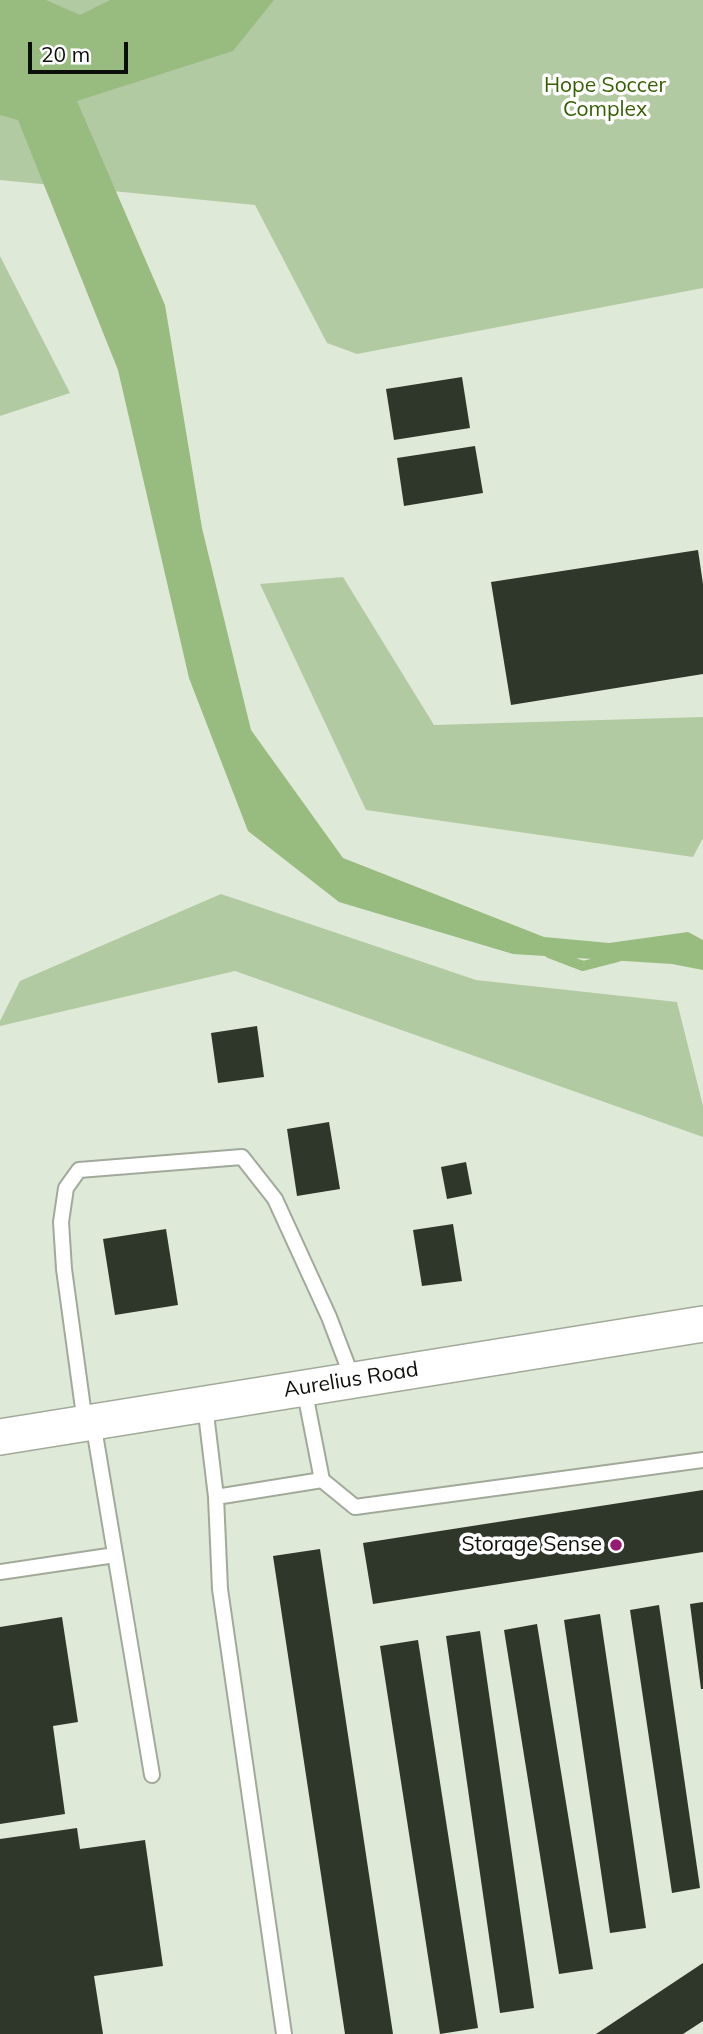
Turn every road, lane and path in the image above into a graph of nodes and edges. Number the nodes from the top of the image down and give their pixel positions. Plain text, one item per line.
1 (703, 1324) edge
2 (354, 1380) junction
3 (304, 1388) junction
4 (205, 1404) junction
5 (89, 1422) junction
6 (0, 1437) edge
7 (703, 1460) edge
8 (322, 1480) junction
9 (216, 1497) junction
10 (115, 1555) junction
11 (0, 1572) edge
12 (152, 1775) dead end
13 (284, 2034) edge

1 - 2 street, Aurelius Road
2 - 3 street, Aurelius Road
2 - 5 lane
3 - 4 street, Aurelius Road
3 - 8 lane
4 - 5 street, Aurelius Road
4 - 9 lane
5 - 6 street, Aurelius Road
5 - 10 lane
7 - 8 lane
8 - 9 lane
9 - 13 lane
10 - 11 lane
10 - 12 lane

